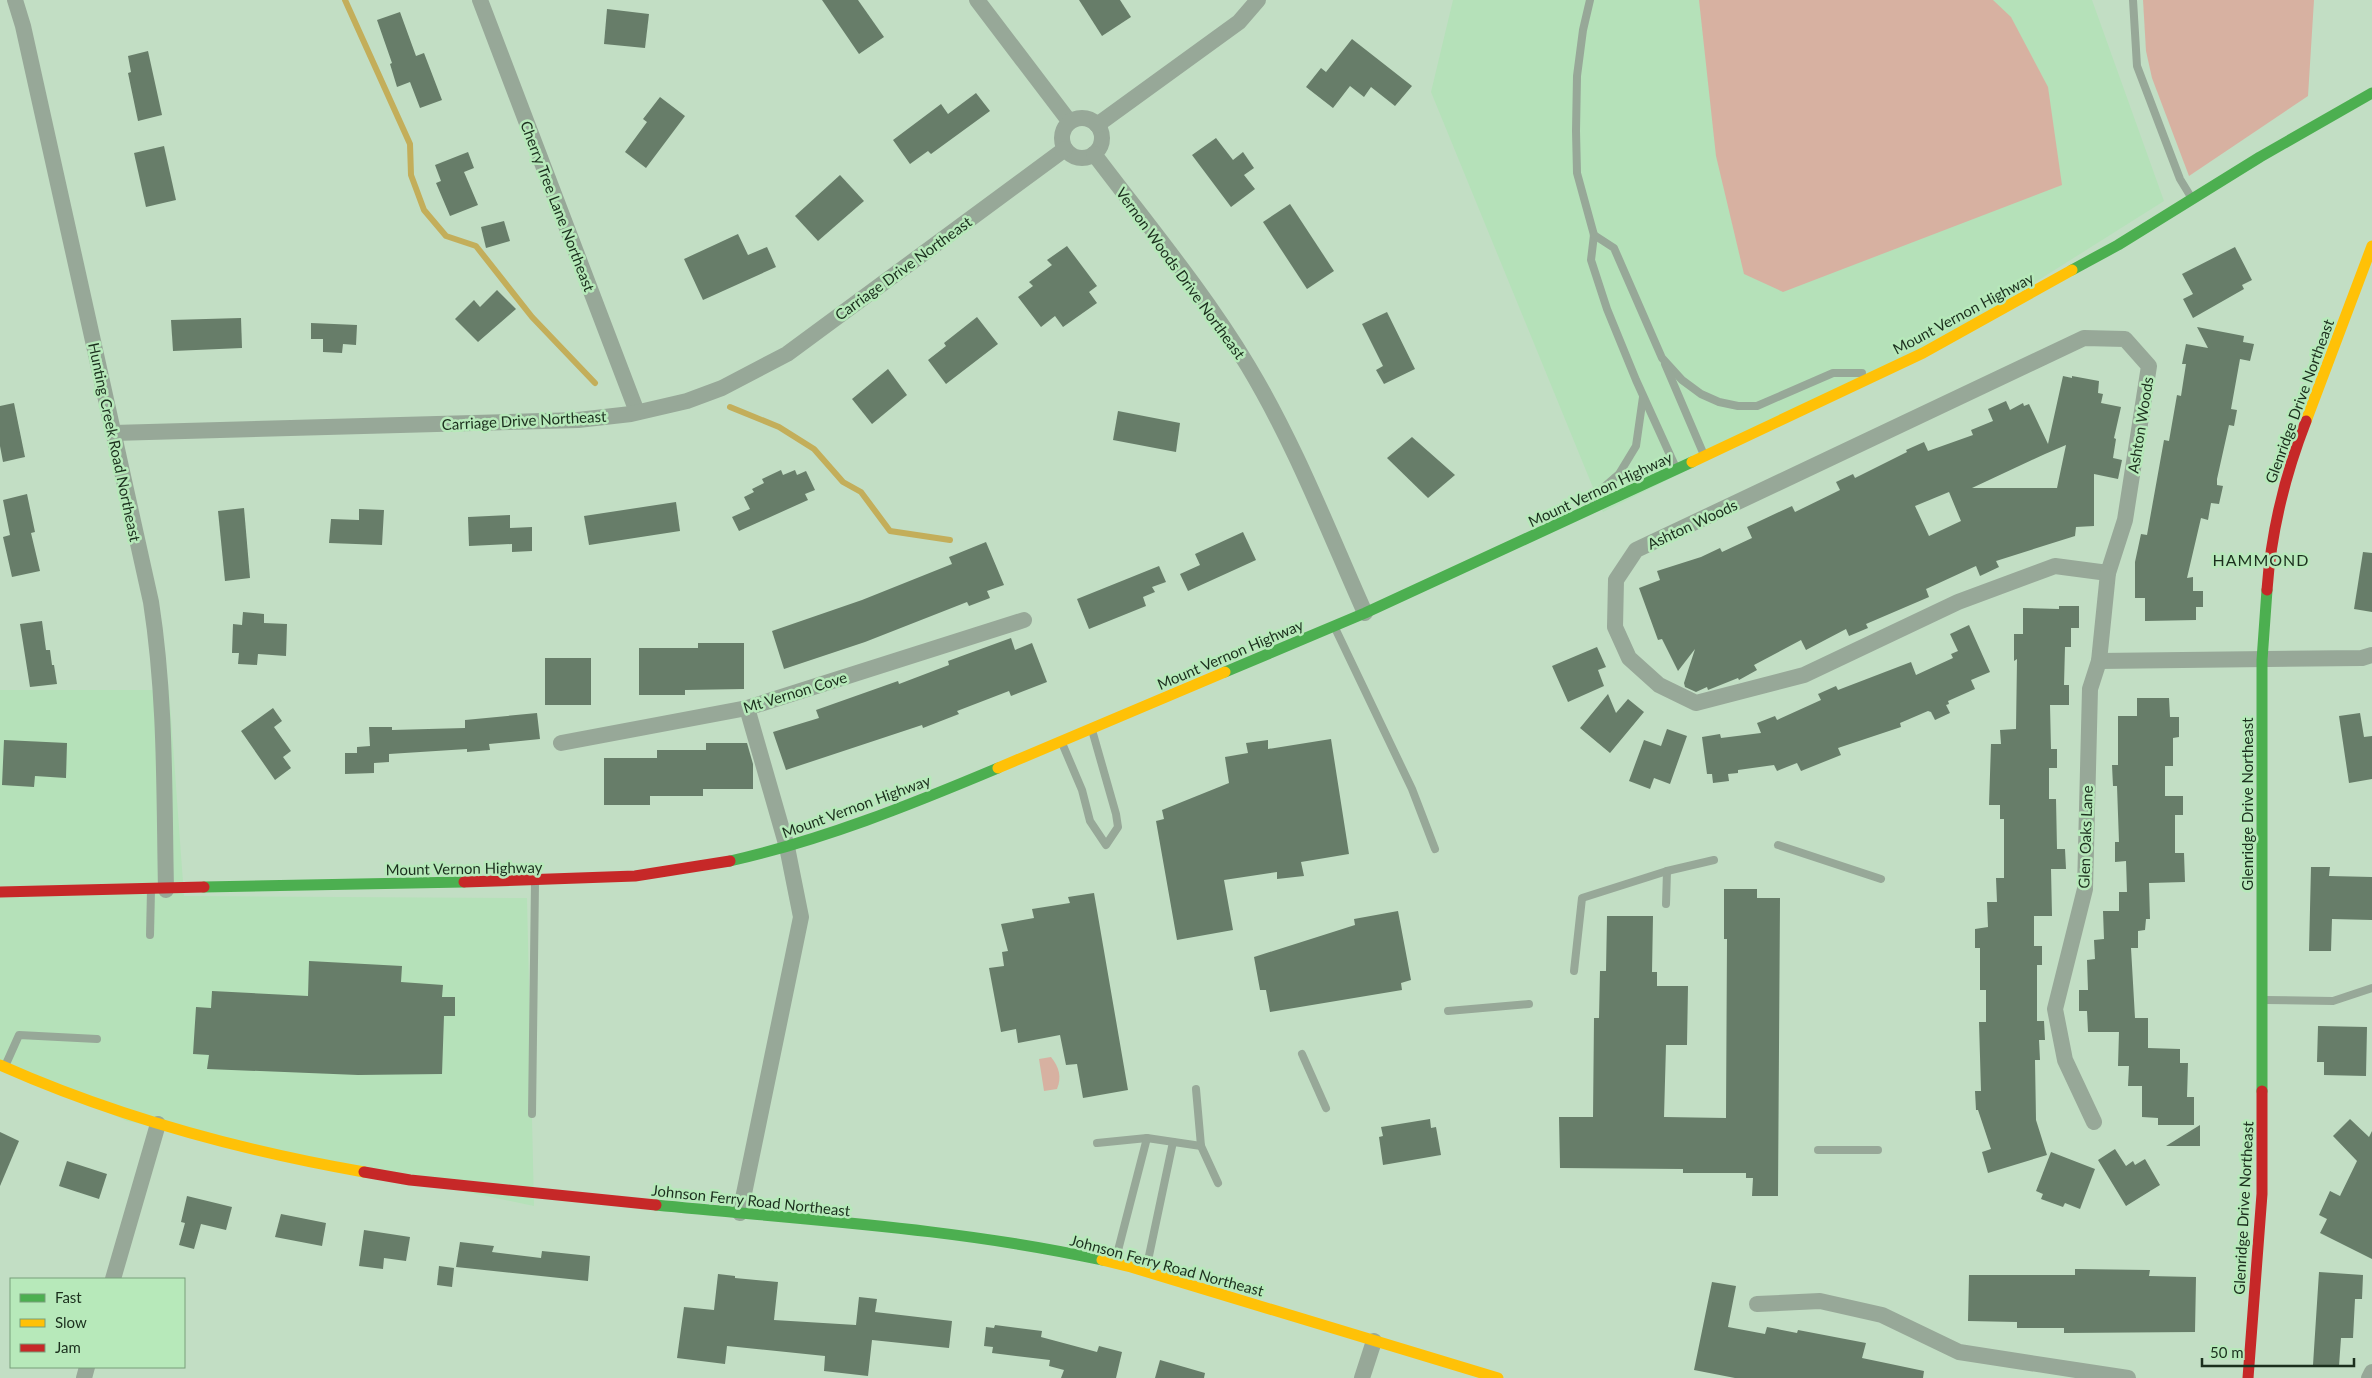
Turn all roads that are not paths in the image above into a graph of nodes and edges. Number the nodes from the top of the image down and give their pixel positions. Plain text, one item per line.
1 (15, 0) edge
2 (480, 0) edge
3 (977, 0) edge
4 (1258, 0) edge
5 (1590, 0) edge
6 (2133, 0) edge
7 (2372, 93) edge
8 (1069, 121) junction
9 (1097, 125) junction
10 (1064, 149) junction
11 (1094, 154) junction
12 (2192, 199) junction
13 (1594, 235) junction
14 (2372, 246) edge
15 (1662, 358) junction
16 (1878, 373) junction
17 (1643, 397) junction
18 (637, 412) junction
19 (113, 433) junction
20 (1705, 457) junction
21 (1677, 470) junction
22 (1565, 522) junction
23 (2108, 573) junction
24 (1365, 613) junction
25 (1024, 620) dead end
26 (1334, 626) junction
27 (2372, 655) edge
28 (2262, 660) junction
29 (2100, 662) junction
30 (747, 708) junction
31 (1092, 729) junction
32 (1061, 741) junction
33 (561, 743) dead end
34 (1778, 845) dead end
35 (787, 847) junction
36 (1435, 849) dead end
37 (1714, 860) dead end
38 (1667, 871) junction
39 (1881, 879) dead end
40 (535, 881) junction
41 (158, 890) junction
42 (0, 892) edge
43 (1666, 904) dead end
44 (150, 935) dead end
45 (1574, 970) dead end
46 (2372, 988) edge
47 (2263, 1000) junction
48 (1528, 1004) dead end
49 (1448, 1011) dead end
50 (97, 1039) dead end
51 (1302, 1054) dead end
52 (3, 1066) edge
53 (1196, 1089) dead end
54 (1326, 1108) dead end
55 (532, 1114) dead end
56 (2094, 1122) dead end
57 (158, 1124) junction
58 (1147, 1138) junction
59 (1173, 1142) junction
60 (1097, 1143) dead end
61 (1201, 1146) junction
62 (1818, 1150) dead end
63 (1878, 1150) dead end
64 (1218, 1183) dead end
65 (740, 1213) junction
66 (1115, 1264) junction
67 (1146, 1272) junction
68 (113, 1278) edge
69 (1757, 1304) dead end
70 (1374, 1341) junction
71 (2372, 1372) edge
72 (1362, 1378) edge
73 (1498, 1378) edge
74 (2128, 1378) edge
75 (2248, 1378) edge
76 (2369, 1378) edge

1 - 19 street, Hunting Creek Road Northeast
2 - 18 street, Cherry Tree Lane Northeast
3 - 8 street
4 - 9 street
5 - 13 lane
6 - 12 lane
7 - 12 street, Mount Vernon Highway
8 - 9 street
8 - 10 street
9 - 11 street
10 - 11 street
10 - 18 street, Carriage Drive Northeast
11 - 24 street, Vernon Woods Drive Northeast
12 - 16 street, Mount Vernon Highway
13 - 15 lane
13 - 17 lane
14 - 28 street, Glenridge Drive Northeast
15 - 16 lane
15 - 20 lane
16 - 20 street, Mount Vernon Highway
17 - 21 lane
17 - 22 lane
18 - 19 street, Carriage Drive Northeast
19 - 41 street, Hunting Creek Road Northeast
20 - 21 street, Mount Vernon Highway
21 - 22 street, Mount Vernon Highway
22 - 24 street, Mount Vernon Highway
23 - 23 street, Ashton Woods
23 - 29 street, Glen Oaks Lane
24 - 26 street, Mount Vernon Highway
25 - 30 street, Mt Vernon Cove
26 - 31 street, Mount Vernon Highway
26 - 36 lane
27 - 28 street
28 - 29 street
28 - 47 street, Glenridge Drive Northeast
29 - 56 street, Glen Oaks Lane
30 - 33 street, Mt Vernon Cove
30 - 35 street
31 - 32 street, Mount Vernon Highway
31 - 32 lane
32 - 35 street, Mount Vernon Highway
34 - 39 lane
35 - 40 street, Mount Vernon Highway
35 - 65 street
37 - 38 lane
38 - 43 lane
38 - 45 lane
40 - 41 street, Mount Vernon Highway
40 - 55 lane
41 - 42 street, Mount Vernon Highway
41 - 44 lane
46 - 47 lane
47 - 75 street, Glenridge Drive Northeast
48 - 49 lane
50 - 52 lane
51 - 54 lane
52 - 57 street, Johnson Ferry Road Northeast
53 - 61 lane
57 - 65 street, Johnson Ferry Road Northeast
57 - 68 street
58 - 59 lane
58 - 60 lane
58 - 66 lane
59 - 61 lane
59 - 67 lane
61 - 64 lane
62 - 63 lane
65 - 66 street, Johnson Ferry Road Northeast
66 - 67 street, Johnson Ferry Road Northeast
67 - 70 street, Johnson Ferry Road Northeast
69 - 74 street
70 - 72 street
70 - 73 street, Johnson Ferry Road Northeast
71 - 76 street

